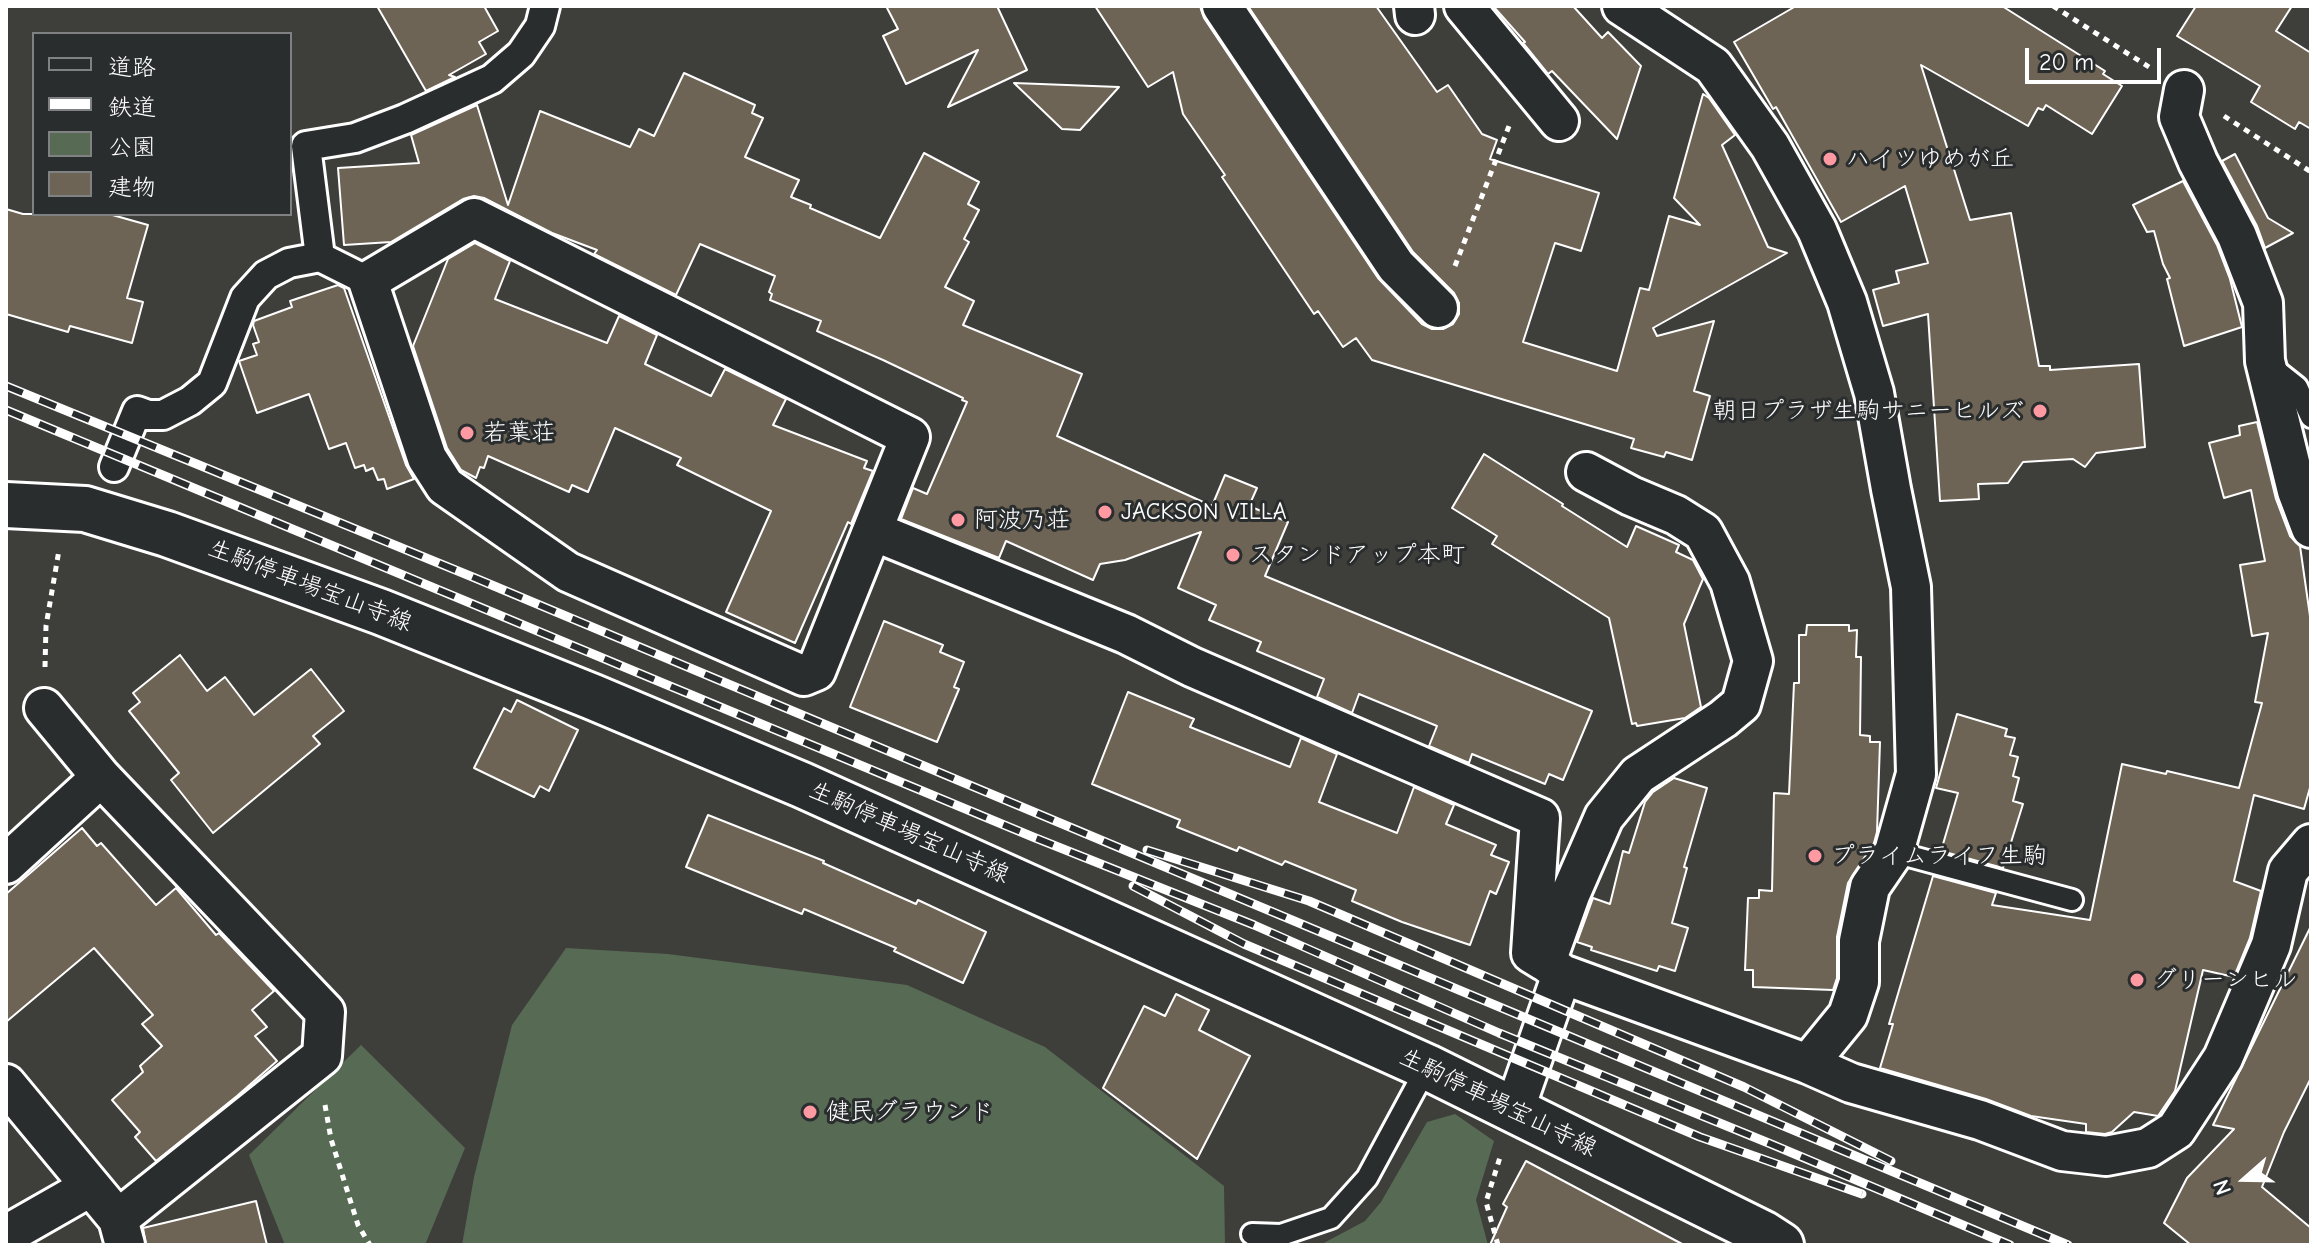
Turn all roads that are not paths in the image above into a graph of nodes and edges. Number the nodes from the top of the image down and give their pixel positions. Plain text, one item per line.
1 (545, 6) edge
2 (1222, 6) edge
3 (1464, 6) edge
4 (1622, 6) edge
5 (2184, 90) dead end
6 (1559, 121) dead end
7 (320, 257) junction
8 (368, 281) junction
9 (1438, 308) road end
10 (2265, 361) junction
11 (2311, 417) edge
12 (114, 467) dead end
13 (1586, 472) dead end
14 (6, 505) edge
15 (2311, 528) edge
16 (873, 531) junction
17 (44, 708) road end
18 (101, 777) junction
19 (2311, 844) edge
20 (1894, 852) junction
21 (6, 864) edge
22 (2072, 900) dead end
23 (1554, 968) junction
24 (1808, 1064) junction
25 (1427, 1067) junction
26 (6, 1084) edge
27 (1514, 1111) junction
28 (90, 1187) junction
29 (121, 1232) edge
30 (1252, 1234) dead end
31 (6, 1235) edge
32 (1765, 1241) edge

1 - 7 street
2 - 9 street
3 - 6 street
4 - 20 street
5 - 10 street
7 - 8 street
7 - 12 street
8 - 16 street
8 - 16 street
10 - 11 lane
10 - 15 street
13 - 23 street
14 - 25 main road, 生駒停車場宝山寺線
16 - 23 street
17 - 18 street
18 - 21 street
18 - 29 street
19 - 24 street
20 - 22 lane
20 - 24 street
23 - 24 street
23 - 27 street
25 - 27 main road, 生駒停車場宝山寺線
25 - 30 lane
26 - 28 street
27 - 32 main road, 生駒停車場宝山寺線
28 - 29 street
28 - 31 street

